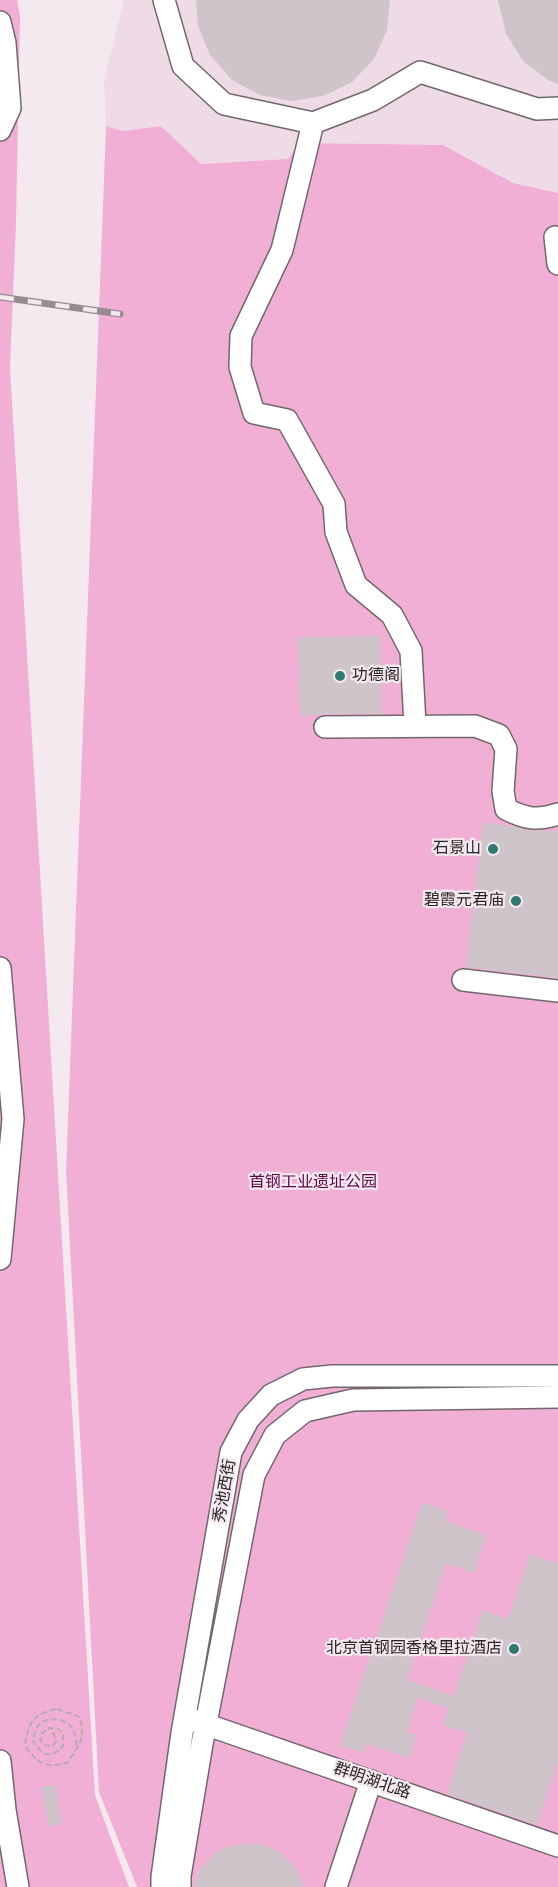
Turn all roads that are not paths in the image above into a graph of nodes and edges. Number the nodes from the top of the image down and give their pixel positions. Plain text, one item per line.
1 (164, 0) edge
2 (0, 22) edge
3 (558, 108) edge
4 (314, 123) junction
5 (0, 130) edge
6 (555, 237) dead end
7 (558, 264) edge
8 (415, 726) junction
9 (325, 727) dead end
10 (558, 814) edge
11 (0, 968) edge
12 (463, 980) dead end
13 (558, 991) edge
14 (0, 1259) edge
15 (558, 1376) edge
16 (558, 1397) edge
17 (185, 1718) junction
18 (206, 1724) junction
19 (0, 1761) edge
20 (371, 1781) junction
21 (558, 1846) edge
22 (18, 1887) edge
23 (162, 1887) edge
24 (180, 1887) edge
25 (336, 1887) edge

1 - 4 street
2 - 5 street
3 - 4 street
4 - 8 street
6 - 7 street
8 - 9 street
8 - 10 street
11 - 14 street
12 - 13 street
15 - 17 street, 秀池西街
16 - 18 street, 秀池西街
17 - 18 street, 群明湖北路
17 - 23 street, 秀池西街
18 - 20 street, 群明湖北路
18 - 24 street, 秀池西街
19 - 22 street
20 - 21 street, 群明湖北路
20 - 25 street

